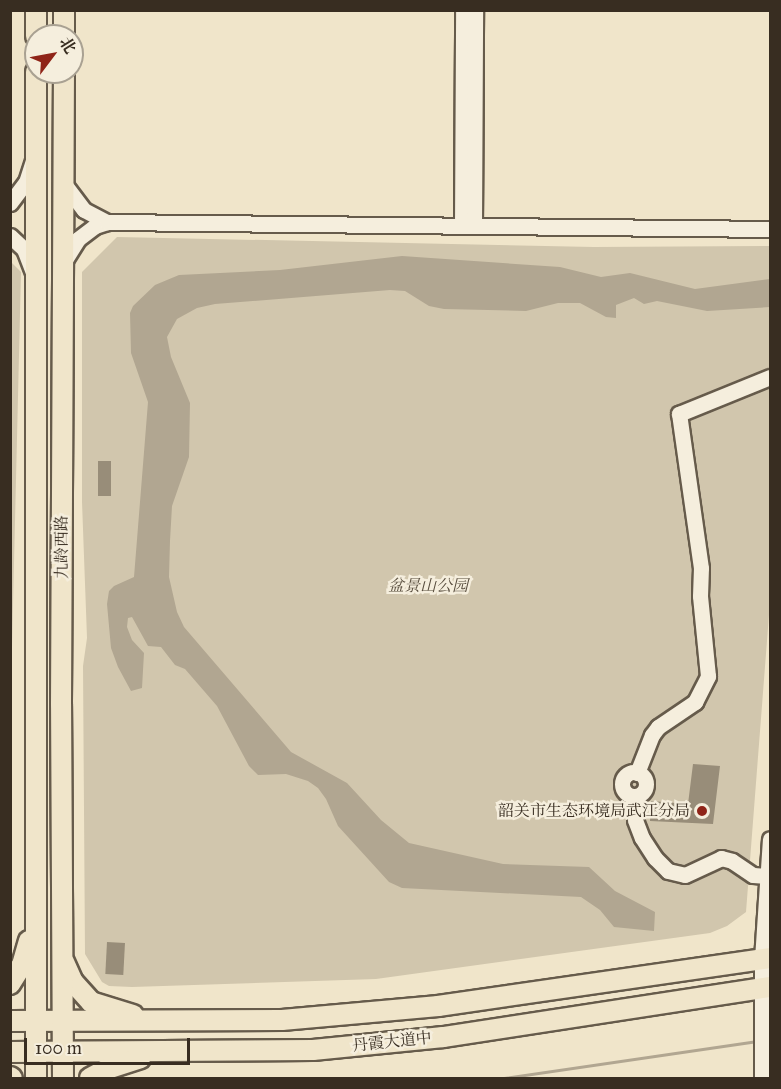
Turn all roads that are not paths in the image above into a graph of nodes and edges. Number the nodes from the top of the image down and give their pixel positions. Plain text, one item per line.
1 (463, 10) edge
2 (475, 10) edge
3 (36, 84) edge
4 (63, 84) edge
5 (36, 152) junction
6 (62, 181) junction
7 (10, 203) edge
8 (107, 222) junction
9 (468, 226) junction
10 (771, 229) edge
11 (10, 236) edge
12 (62, 267) junction
13 (37, 286) junction
14 (771, 377) edge
15 (771, 839) edge
16 (767, 876) junction
17 (35, 912) junction
18 (62, 956) junction
19 (766, 958) edge
20 (10, 984) edge
21 (766, 988) edge
22 (295, 1018) junction
23 (10, 1021) edge
24 (36, 1022) junction
25 (63, 1022) junction
26 (165, 1022) junction
27 (300, 1050) junction
28 (10, 1052) edge
29 (166, 1052) junction
30 (36, 1053) junction
31 (62, 1053) junction
32 (36, 1078) edge
33 (63, 1078) edge
34 (90, 1078) edge
35 (762, 1078) edge

1 - 9 street
2 - 9 street
3 - 5 main road, 九龄西路
4 - 6 main road, 九龄西路
5 - 7 street
5 - 13 main road, 九龄西路
6 - 8 street
6 - 12 main road, 九龄西路
8 - 9 street
8 - 12 street
9 - 10 street
11 - 13 street
12 - 18 main road, 九龄西路
13 - 17 main road, 九龄西路
14 - 16 street
15 - 16 street
16 - 19 street
17 - 20 main road
17 - 24 main road, 九龄西路
18 - 25 main road, 九龄西路
18 - 26 main road
19 - 21 street
19 - 22 main road, 丹霞大道中
21 - 27 main road, 丹霞大道中
21 - 35 street
22 - 26 main road, 丹霞大道中
22 - 27 main road
23 - 24 main road, 丹霞大道中
24 - 25 main road, 丹霞大道中
24 - 30 main road, 九龄西路
25 - 26 main road, 丹霞大道中
25 - 31 main road, 九龄西路
27 - 29 main road, 丹霞大道中
28 - 30 main road, 丹霞大道中
29 - 31 main road, 丹霞大道中
29 - 34 main road
30 - 31 main road, 丹霞大道中
30 - 32 main road, 九龄西路
31 - 33 main road, 九龄西路

